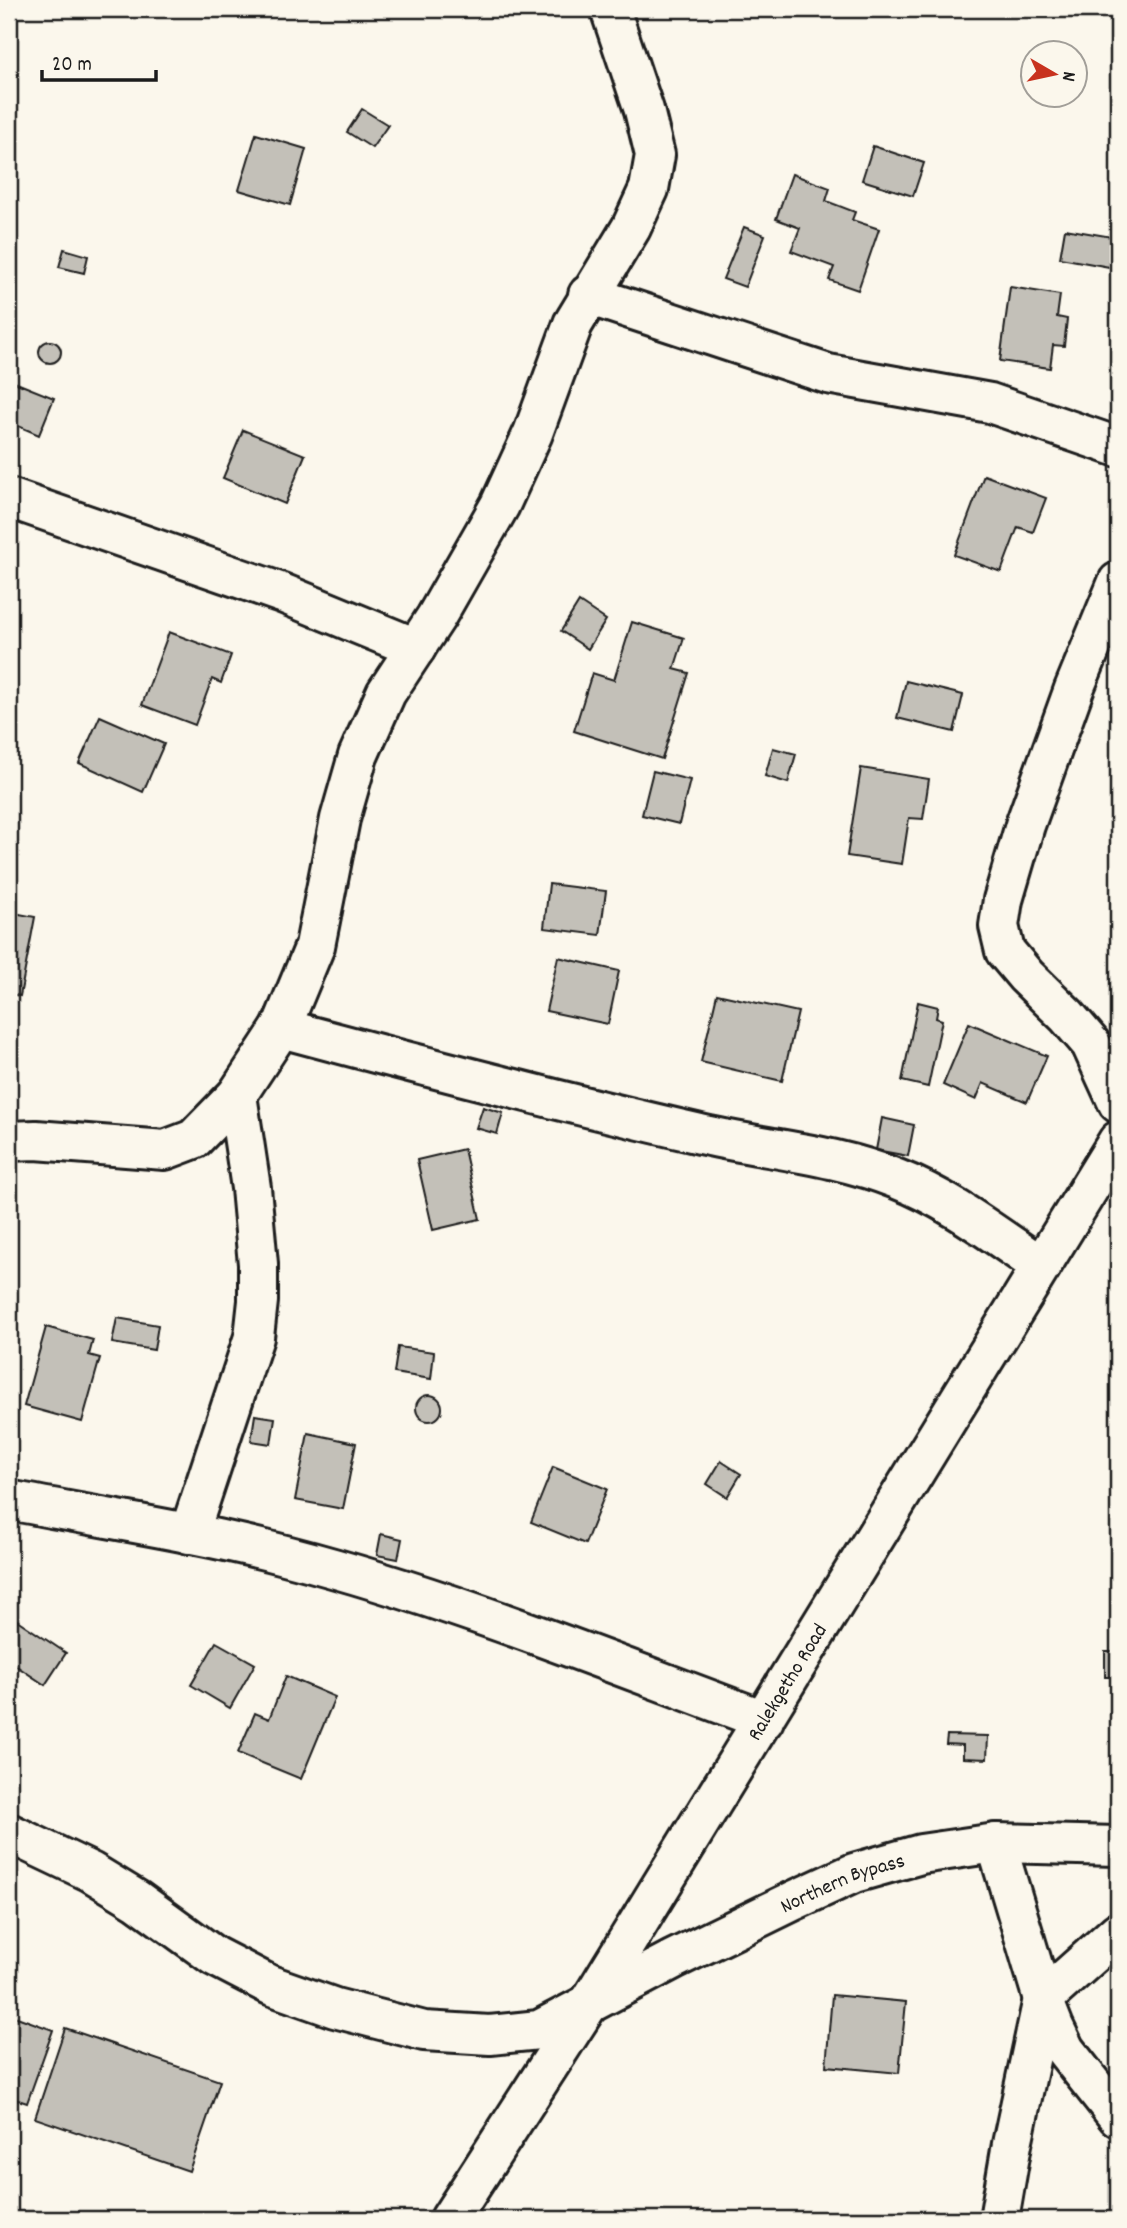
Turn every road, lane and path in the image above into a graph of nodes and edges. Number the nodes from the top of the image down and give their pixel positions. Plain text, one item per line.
1 (610, 9) edge
2 (588, 295) junction
3 (1118, 446) edge
4 (9, 498) edge
5 (1118, 582) edge
6 (416, 648) junction
7 (281, 1028) junction
8 (237, 1095) junction
9 (1118, 1103) edge
10 (9, 1141) edge
11 (1118, 1141) edge
12 (1041, 1266) junction
13 (9, 1500) edge
14 (190, 1534) junction
15 (764, 1720) junction
16 (9, 1833) edge
17 (996, 1843) junction
18 (1118, 1846) edge
19 (1118, 1932) edge
20 (1043, 1999) junction
21 (588, 2005) junction
22 (1118, 2117) edge
23 (450, 2219) edge
24 (999, 2219) edge

1 - 2 main road
2 - 3 main road
2 - 6 main road
4 - 6 main road
5 - 9 main road
6 - 7 main road
7 - 8 main road
7 - 12 main road
8 - 10 main road
8 - 14 main road
11 - 12 main road, Ralekgetho Road
12 - 15 main road, Ralekgetho Road
13 - 14 main road
14 - 15 main road
15 - 21 main road, Ralekgetho Road
16 - 21 main road, Northern Bypass
17 - 18 main road, Northern Bypass
17 - 20 main road
17 - 21 main road, Northern Bypass
19 - 20 main road
20 - 22 main road
20 - 24 main road
21 - 23 main road, Ralekgetho Road

